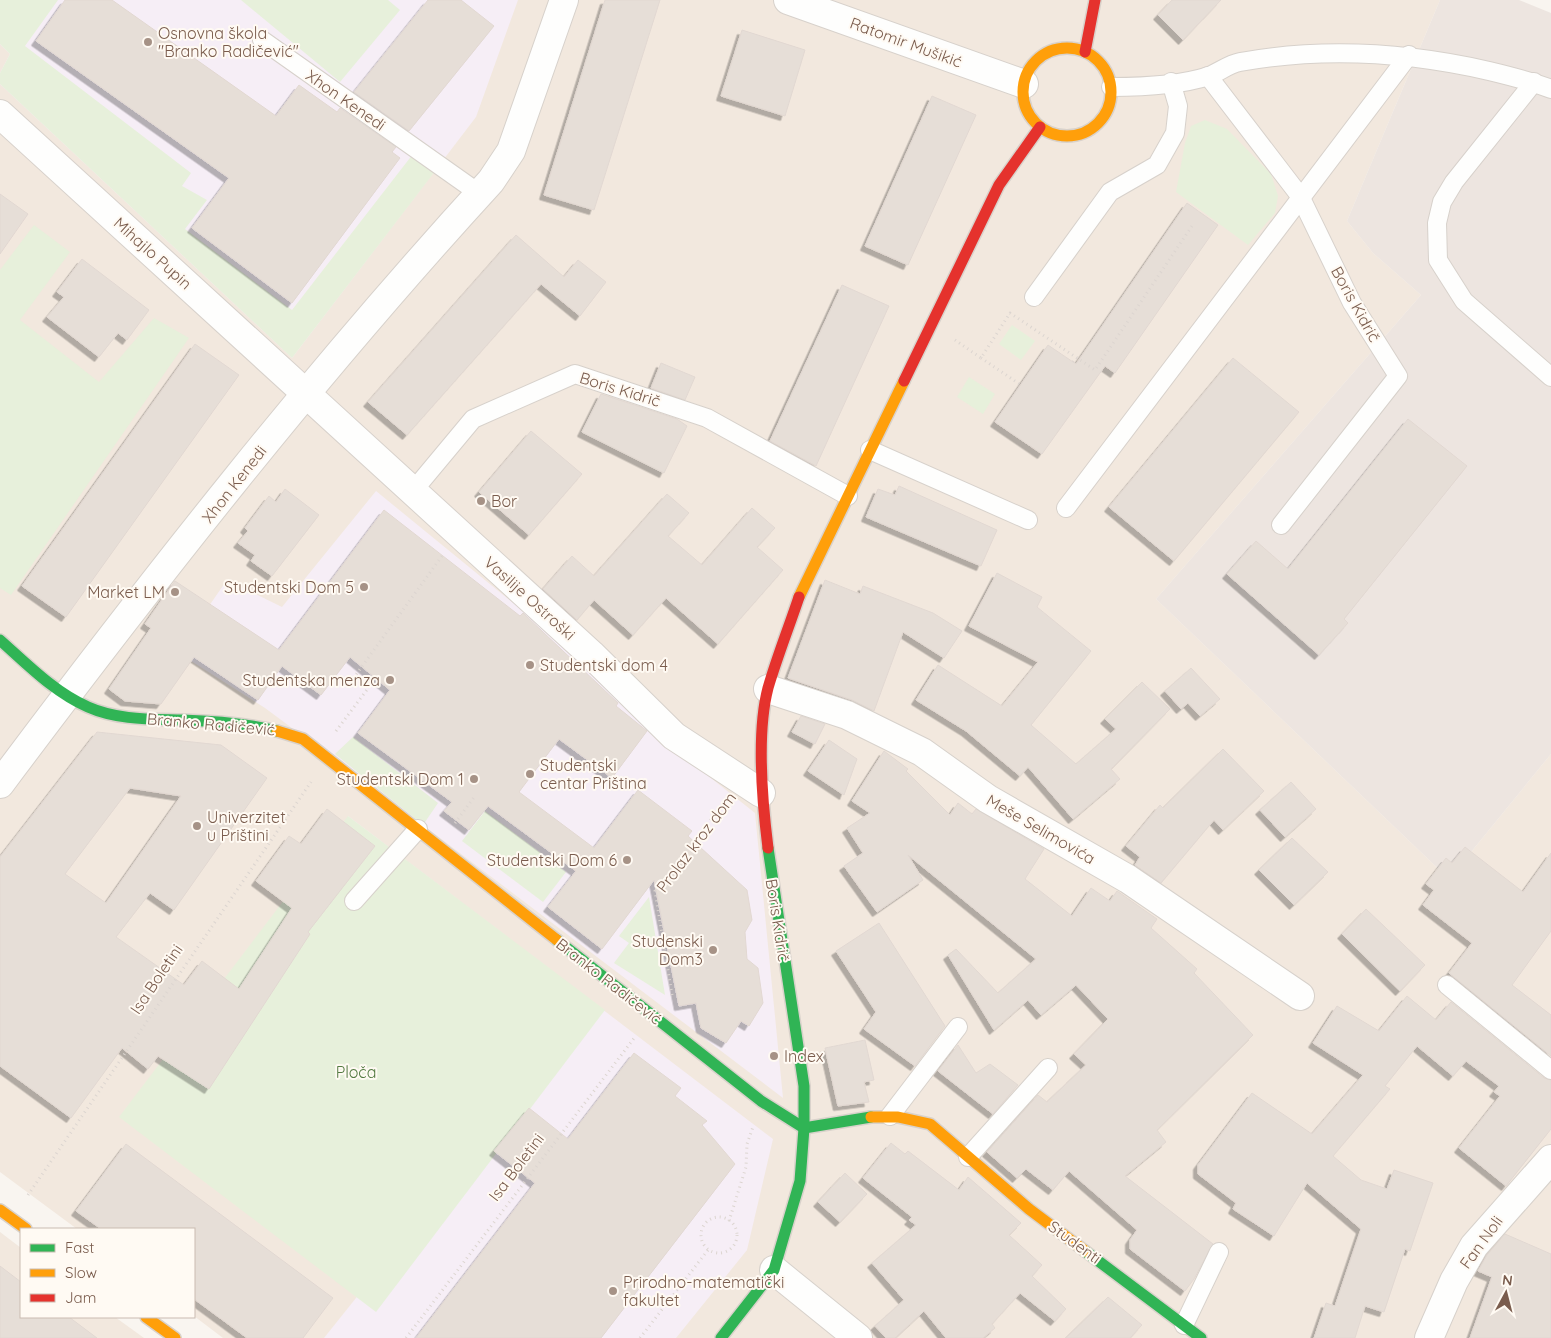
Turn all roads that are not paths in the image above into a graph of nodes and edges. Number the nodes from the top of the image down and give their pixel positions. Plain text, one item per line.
1 (564, 0) edge
2 (788, 0) edge
3 (1095, 0) edge
4 (262, 40) dead end
5 (1085, 52) junction
6 (1409, 55) junction
7 (1208, 76) junction
8 (1171, 82) junction
9 (1534, 82) junction
10 (1024, 84) junction
11 (1111, 87) junction
12 (1551, 89) edge
13 (0, 114) edge
14 (1040, 127) junction
15 (480, 194) junction
16 (1300, 196) junction
17 (1034, 297) dead end
18 (1551, 377) edge
19 (305, 393) junction
20 (870, 450) junction
21 (413, 491) junction
22 (848, 496) junction
23 (1066, 508) dead end
24 (1028, 520) dead end
25 (1281, 525) dead end
26 (0, 640) edge
27 (768, 689) junction
28 (66, 696) junction
29 (0, 784) edge
30 (751, 787) junction
31 (418, 829) junction
32 (354, 901) dead end
33 (1447, 985) dead end
34 (1300, 996) dead end
35 (958, 1027) dead end
36 (1048, 1068) dead end
37 (1551, 1070) edge
38 (890, 1116) junction
39 (804, 1128) junction
40 (968, 1156) junction
41 (1551, 1159) edge
42 (0, 1210) edge
43 (25, 1228) edge
44 (1219, 1252) dead end
45 (774, 1270) junction
46 (147, 1318) edge
47 (1184, 1325) junction
48 (175, 1338) edge
49 (721, 1338) edge
50 (858, 1338) edge
51 (1201, 1338) edge
52 (1429, 1338) edge

1 - 15 street, Xhon Kenedi
2 - 10 street, Ratomir Mušikić
3 - 5 main road
4 - 15 lane, Xhon Kenedi
5 - 10 main road
5 - 11 main road
6 - 7 lane
6 - 9 lane
6 - 16 lane
7 - 8 lane
7 - 16 lane, Boris Kidrič
8 - 11 lane
8 - 17 lane
9 - 12 lane
9 - 18 lane
10 - 14 main road
11 - 14 main road
13 - 19 street, Mihajlo Pupin
14 - 20 main road, Boris Kidrič
15 - 19 street, Xhon Kenedi
16 - 23 lane
16 - 25 lane, Boris Kidrič
19 - 21 street, Vasilije Ostroški
19 - 28 street, Xhon Kenedi
20 - 22 main road, Boris Kidrič
20 - 24 lane
21 - 22 lane, Boris Kidrič
21 - 30 street, Vasilije Ostroški
22 - 27 main road, Boris Kidrič
26 - 28 main road, Branko Radičević
27 - 30 main road, Boris Kidrič
27 - 34 street, Meše Selimovića
28 - 29 street, Xhon Kenedi
28 - 31 main road, Branko Radičević
30 - 39 main road, Boris Kidrič
31 - 32 lane
31 - 39 main road, Branko Radičević
33 - 37 lane
35 - 38 lane
36 - 40 lane
38 - 39 main road, Studenti
38 - 40 main road, Studenti
39 - 45 main road, Boris Kidrič
40 - 47 main road, Studenti
41 - 52 street, Fan Noli
42 - 43 main road
44 - 47 lane
45 - 49 main road, Boris Kidrič
45 - 50 street
46 - 48 main road
47 - 51 main road, Studenti

